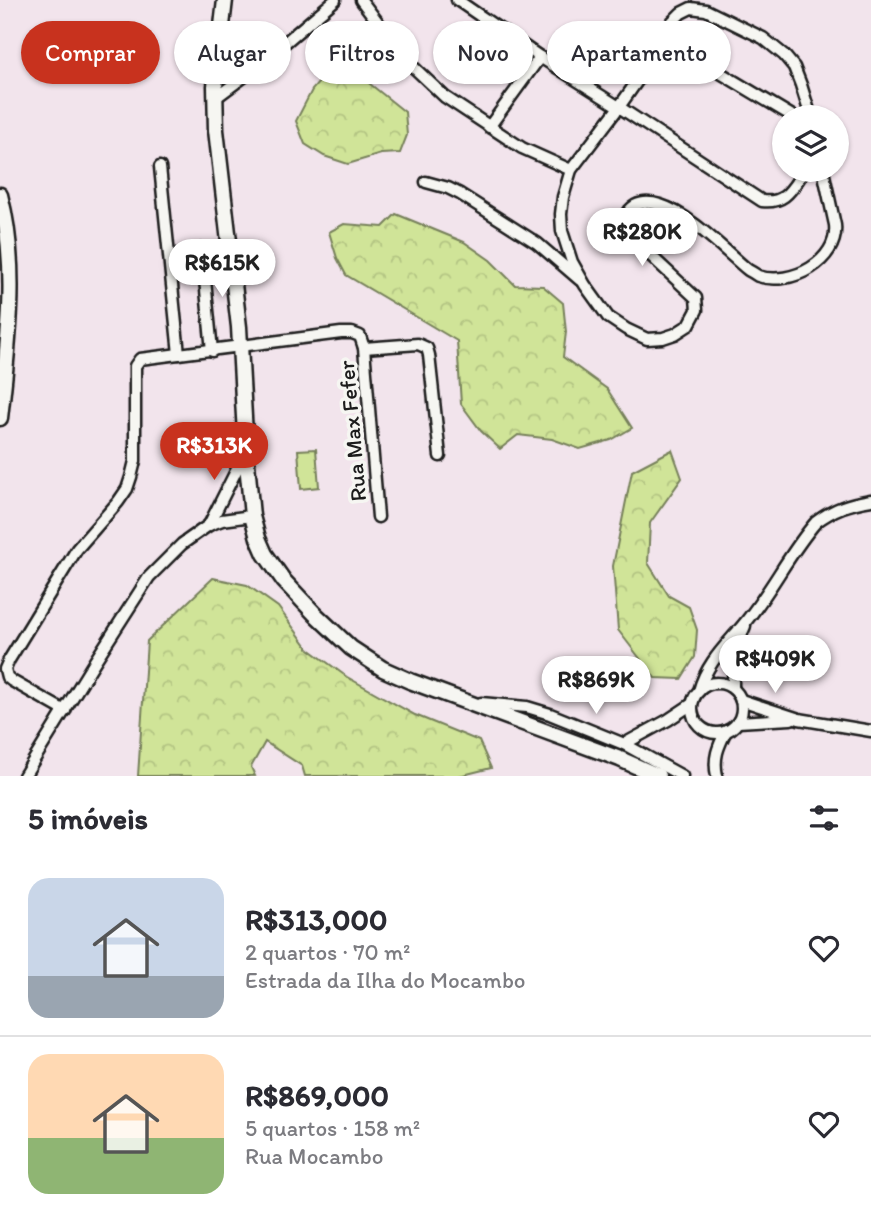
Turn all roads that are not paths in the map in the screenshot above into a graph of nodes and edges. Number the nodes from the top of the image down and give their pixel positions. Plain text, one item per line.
1 (225, 0) edge
2 (335, 0) edge
3 (361, 0) edge
4 (457, 0) edge
5 (687, 5) edge
6 (674, 21) edge
7 (540, 57) junction
8 (731, 79) edge
9 (635, 84) edge
10 (214, 99) junction
11 (774, 105) edge
12 (808, 105) edge
13 (620, 107) junction
14 (489, 128) junction
15 (160, 167) dead end
16 (571, 170) junction
17 (796, 182) edge
18 (825, 182) edge
19 (426, 183) dead end
20 (0, 195) edge
21 (202, 250) dead end
22 (585, 285) junction
23 (364, 345) junction
24 (241, 346) junction
25 (212, 351) junction
26 (179, 354) junction
27 (0, 418) edge
28 (246, 453) junction
29 (440, 456) dead end
30 (871, 500) edge
31 (252, 516) junction
32 (378, 517) dead end
33 (209, 525) junction
34 (748, 619) junction
35 (733, 688) junction
36 (699, 691) junction
37 (741, 701) junction
38 (470, 702) junction
39 (692, 704) junction
40 (65, 710) junction
41 (799, 719) junction
42 (738, 722) junction
43 (726, 731) junction
44 (871, 731) edge
45 (624, 744) junction
46 (24, 776) edge
47 (658, 776) edge
48 (682, 776) edge
49 (717, 776) edge

1 - 10 main road
2 - 10 street
3 - 14 street
4 - 7 street
5 - 6 street
5 - 12 street
7 - 13 street
7 - 14 street
8 - 11 street
9 - 13 street
10 - 24 main road
13 - 16 street
13 - 17 street
14 - 16 street
15 - 26 street
16 - 22 street
18 - 22 street
19 - 22 street
20 - 27 main road
21 - 25 street
23 - 24 street
23 - 29 street
23 - 32 street, Rua Max Fefer
24 - 25 street
24 - 28 main road
25 - 26 street
26 - 40 street
28 - 31 main road
28 - 33 street
30 - 34 street
31 - 33 street
31 - 38 main road
33 - 40 street
34 - 35 street
34 - 36 street
35 - 36 street
35 - 37 street
36 - 39 street
37 - 41 street
37 - 42 street
38 - 45 street
38 - 47 main road
39 - 43 street
39 - 45 street
40 - 46 street
41 - 42 street
41 - 44 street
42 - 43 street
43 - 49 street
45 - 48 street

